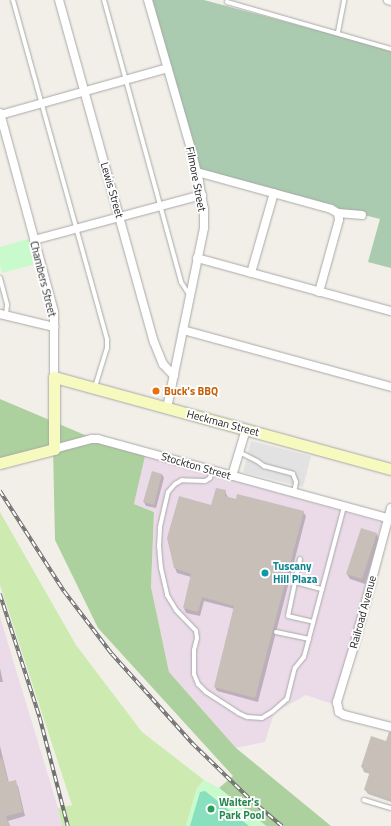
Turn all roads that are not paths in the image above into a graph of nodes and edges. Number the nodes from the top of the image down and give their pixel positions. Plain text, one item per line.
1 (13, 0) edge
2 (59, 0) edge
3 (104, 0) edge
4 (148, 0) edge
5 (344, 0) edge
6 (388, 0) edge
7 (391, 1) edge
8 (228, 2) dead end
9 (338, 32) junction
10 (391, 49) edge
11 (168, 68) junction
12 (126, 79) junction
13 (84, 90) junction
14 (41, 103) junction
15 (0, 114) edge
16 (196, 172) junction
17 (274, 193) junction
18 (202, 195) junction
19 (160, 206) junction
20 (338, 213) junction
21 (362, 215) dead end
22 (119, 217) junction
23 (77, 228) junction
24 (34, 240) junction
25 (197, 258) junction
26 (251, 273) junction
27 (0, 278) edge
28 (320, 292) junction
29 (190, 296) junction
30 (391, 311) edge
31 (3, 315) edge
32 (54, 327) junction
33 (183, 330) junction
34 (174, 376) junction
35 (54, 377) junction
36 (391, 386) edge
37 (95, 388) junction
38 (167, 408) junction
39 (246, 429) junction
40 (54, 449) junction
41 (239, 452) junction
42 (0, 463) edge
43 (391, 469) edge
44 (212, 471) junction
45 (232, 476) junction
46 (294, 493) junction
47 (344, 507) junction
48 (391, 508) edge
49 (390, 519) edge
50 (300, 559) dead end
51 (295, 582) junction
52 (322, 589) junction
53 (313, 622) junction
54 (276, 632) dead end
55 (309, 639) junction
56 (391, 727) edge
57 (364, 800) dead end
58 (391, 808) edge

1 - 14 lane
2 - 13 street, Lewis Street
3 - 12 lane
4 - 11 street, Filmore Street
5 - 9 lane
6 - 7 street
8 - 9 lane
9 - 10 lane
11 - 12 street
11 - 16 street, Filmore Street
12 - 13 street
12 - 19 lane
13 - 14 street
13 - 22 street, Lewis Street
14 - 15 street
14 - 23 lane
15 - 24 street, Chambers Street
16 - 17 street
16 - 18 street, Filmore Street
17 - 20 street
17 - 26 street
18 - 19 street
18 - 25 street, Filmore Street
19 - 22 street
19 - 29 lane
20 - 21 street
20 - 28 street
22 - 23 street
22 - 34 street, Lewis Street
23 - 24 street
23 - 37 lane
24 - 32 street, Chambers Street
25 - 26 street
25 - 29 street, Filmore Street
26 - 28 street
27 - 31 lane
28 - 30 street
29 - 33 street, Filmore Street
31 - 32 street
32 - 35 street, Chambers Street
33 - 34 street, Filmore Street
33 - 36 street
34 - 38 street, Filmore Street
35 - 37 street, Heckman Street
35 - 40 street, Chambers Street
37 - 38 street, Heckman Street
38 - 39 street, Heckman Street
39 - 41 street
39 - 43 street, Heckman Street
40 - 42 street, Stockton Street
40 - 44 street, Stockton Street
41 - 45 street
41 - 46 lane
44 - 45 street, Stockton Street
44 - 55 lane
45 - 46 street, Stockton Street
46 - 47 street, Stockton Street
47 - 49 street, Stockton Street
47 - 52 lane
48 - 49 street, Railroad Avenue
49 - 56 street, Railroad Avenue
50 - 51 lane
51 - 52 lane
51 - 53 lane
52 - 53 lane
53 - 55 lane
54 - 55 lane
57 - 58 lane

